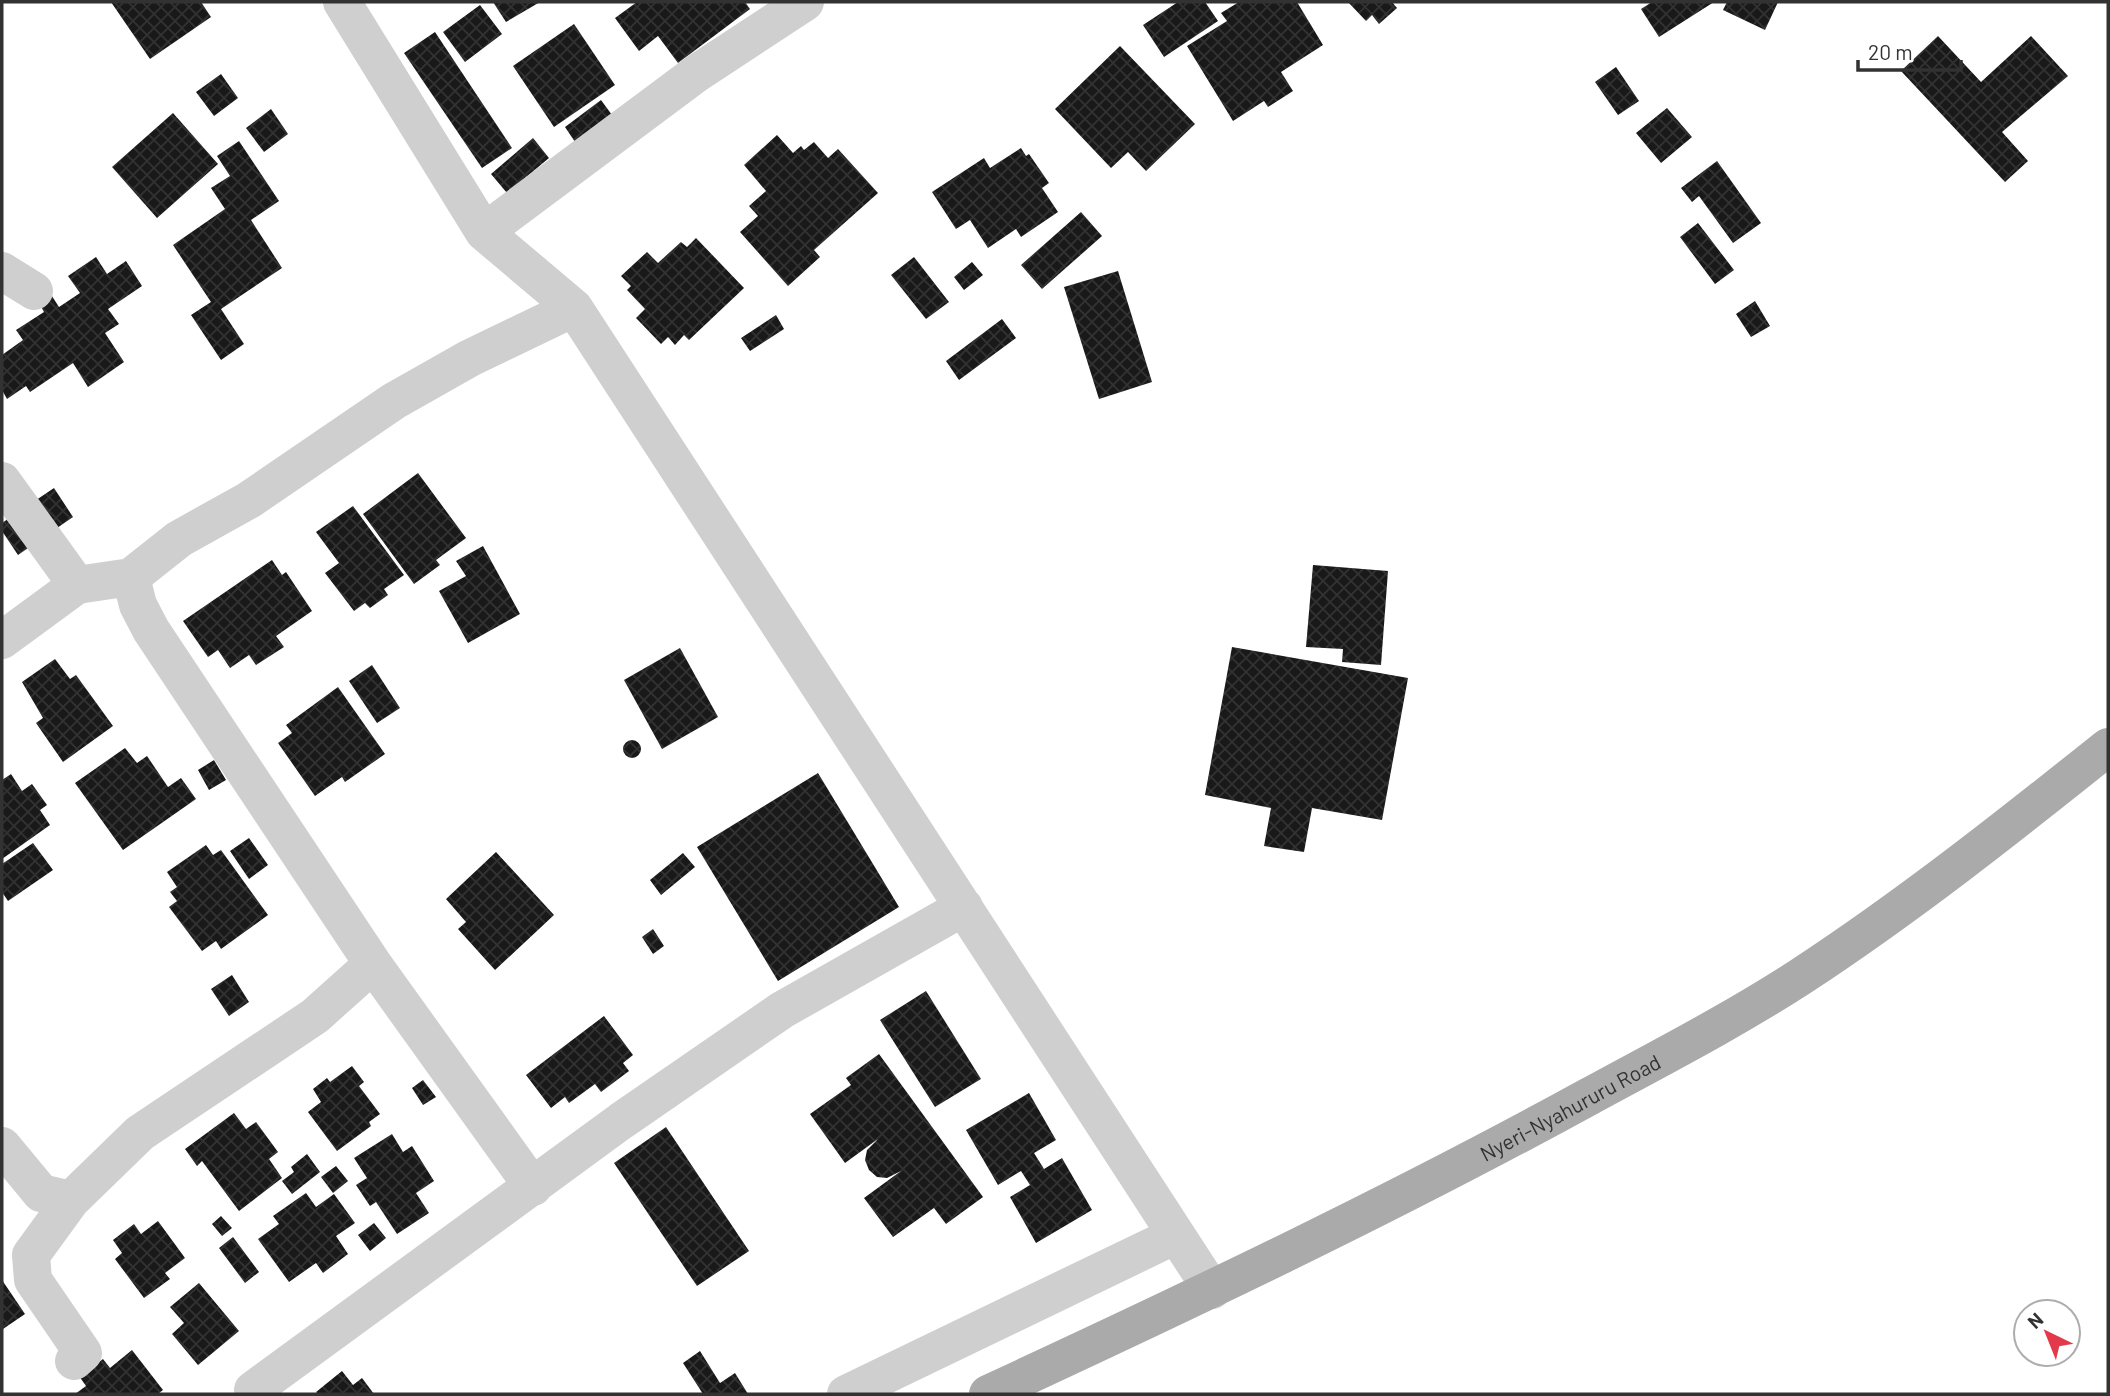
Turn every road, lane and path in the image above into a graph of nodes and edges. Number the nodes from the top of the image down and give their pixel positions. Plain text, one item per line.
1 (342, 2) edge
2 (805, 2) edge
3 (484, 232) junction
4 (2, 271) edge
5 (34, 291) dead end
6 (574, 308) junction
7 (2, 481) edge
8 (131, 577) junction
9 (77, 585) junction
10 (2, 640) edge
11 (2108, 747) edge
12 (964, 907) junction
13 (373, 964) junction
14 (2, 1146) edge
15 (533, 1187) junction
16 (71, 1200) junction
17 (1176, 1235) junction
18 (1212, 1290) junction
19 (74, 1361) dead end
20 (253, 1390) dead end
21 (846, 1394) edge
22 (988, 1394) edge

1 - 3 street
2 - 3 street
3 - 6 street
4 - 5 street
6 - 8 street
6 - 12 street
7 - 9 street
8 - 9 street
8 - 13 street
9 - 10 street
11 - 18 main road, Nyeri-Nyahururu Road
12 - 15 street
12 - 17 street
13 - 15 street
13 - 16 street
14 - 16 street
15 - 20 street
16 - 19 street
17 - 18 street
17 - 21 street
18 - 22 main road, Nyeri-Nyahururu Road

